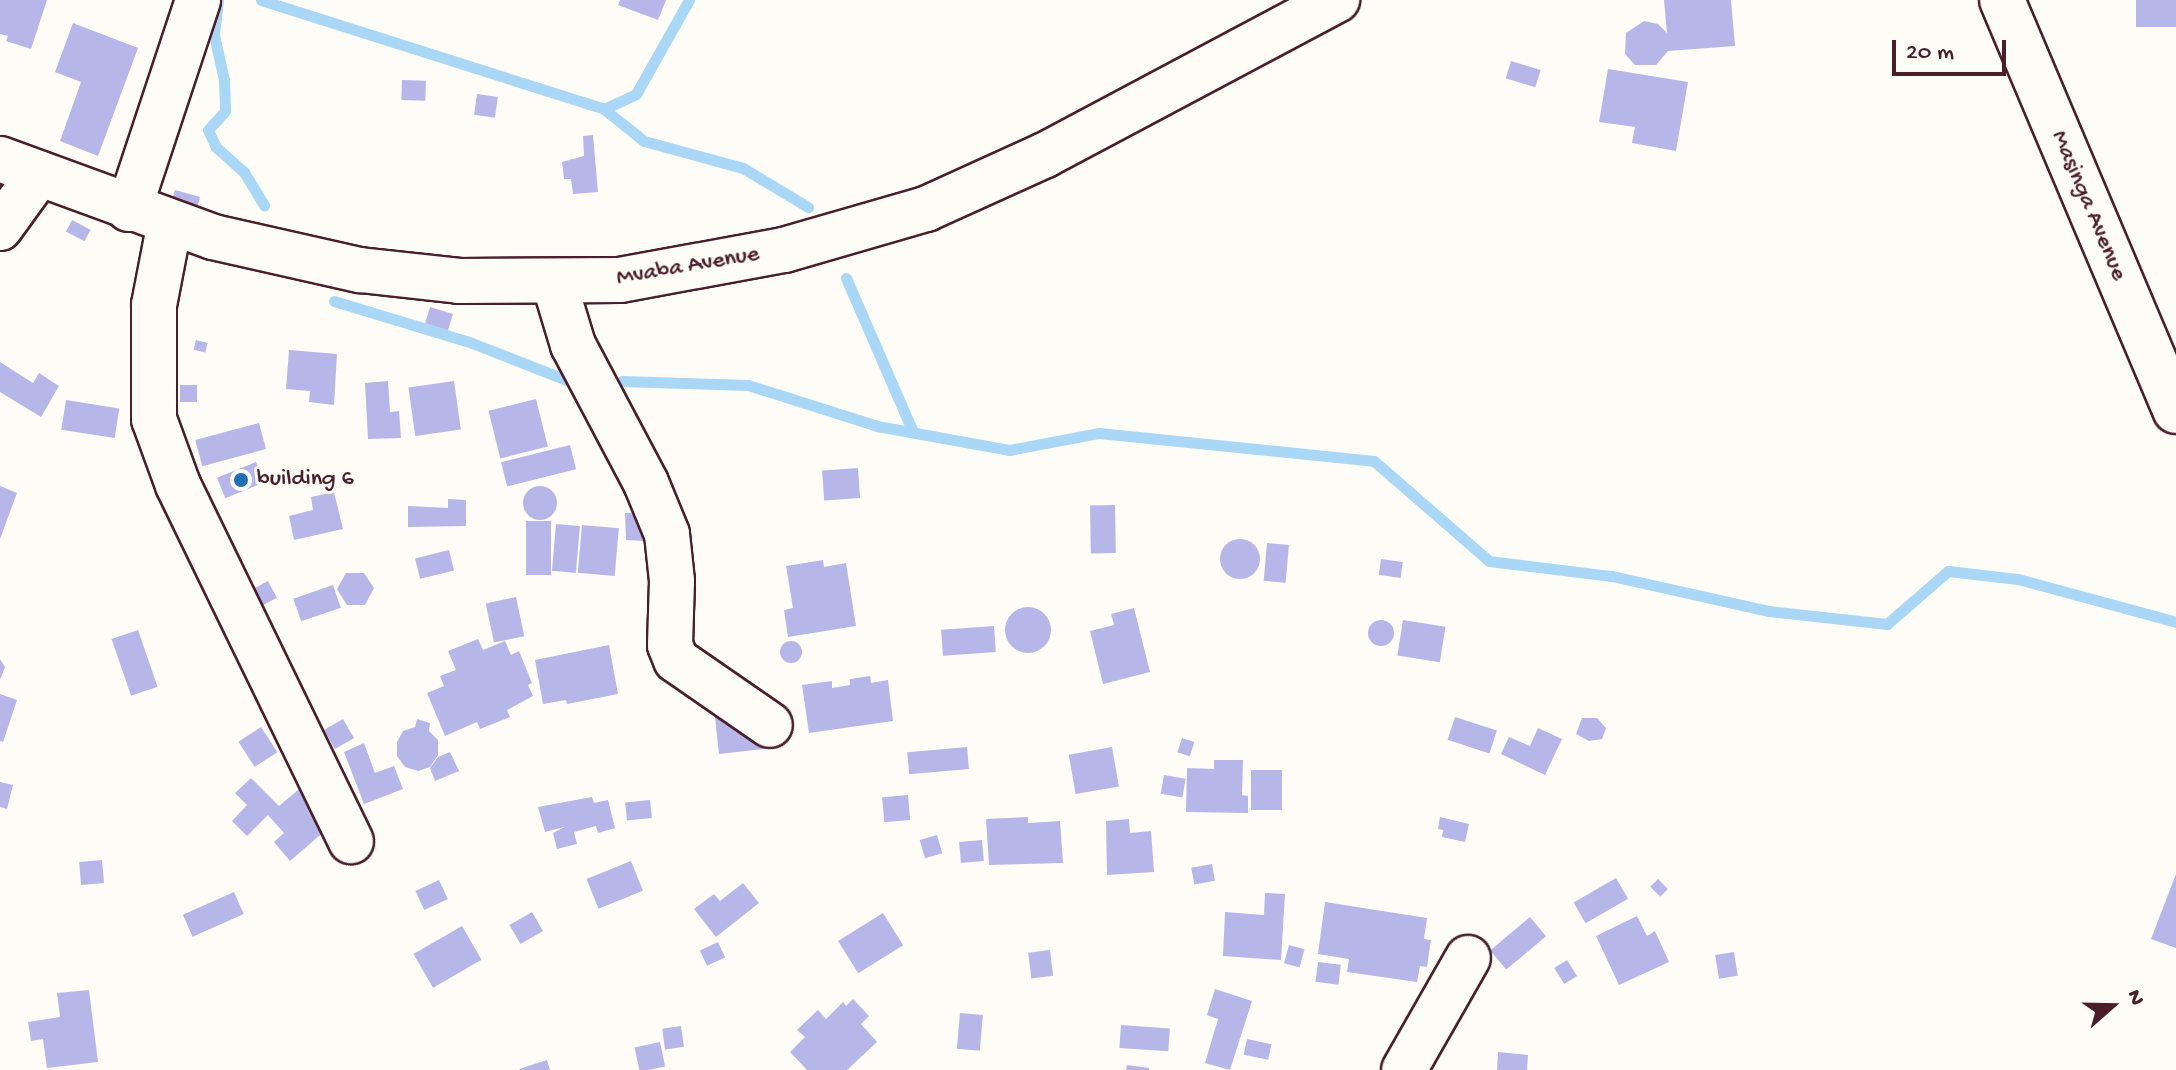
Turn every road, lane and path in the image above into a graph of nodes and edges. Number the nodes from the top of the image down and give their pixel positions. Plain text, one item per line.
1 (198, 0) edge
2 (1337, 0) edge
3 (2002, 0) edge
4 (20, 167) edge
5 (129, 209) junction
6 (170, 222) junction
7 (0, 228) edge
8 (554, 282) junction
9 (2176, 411) edge
10 (770, 725) dead end
11 (351, 841) dead end
12 (1468, 958) dead end
13 (1404, 1070) edge

1 - 5 street
2 - 8 street, Mvaba Avenue
3 - 9 street, Masinga Avenue
4 - 5 street, Mvaba Avenue
4 - 7 street
5 - 6 street, Mvaba Avenue
6 - 8 street, Mvaba Avenue
6 - 11 street
8 - 10 street
12 - 13 street

